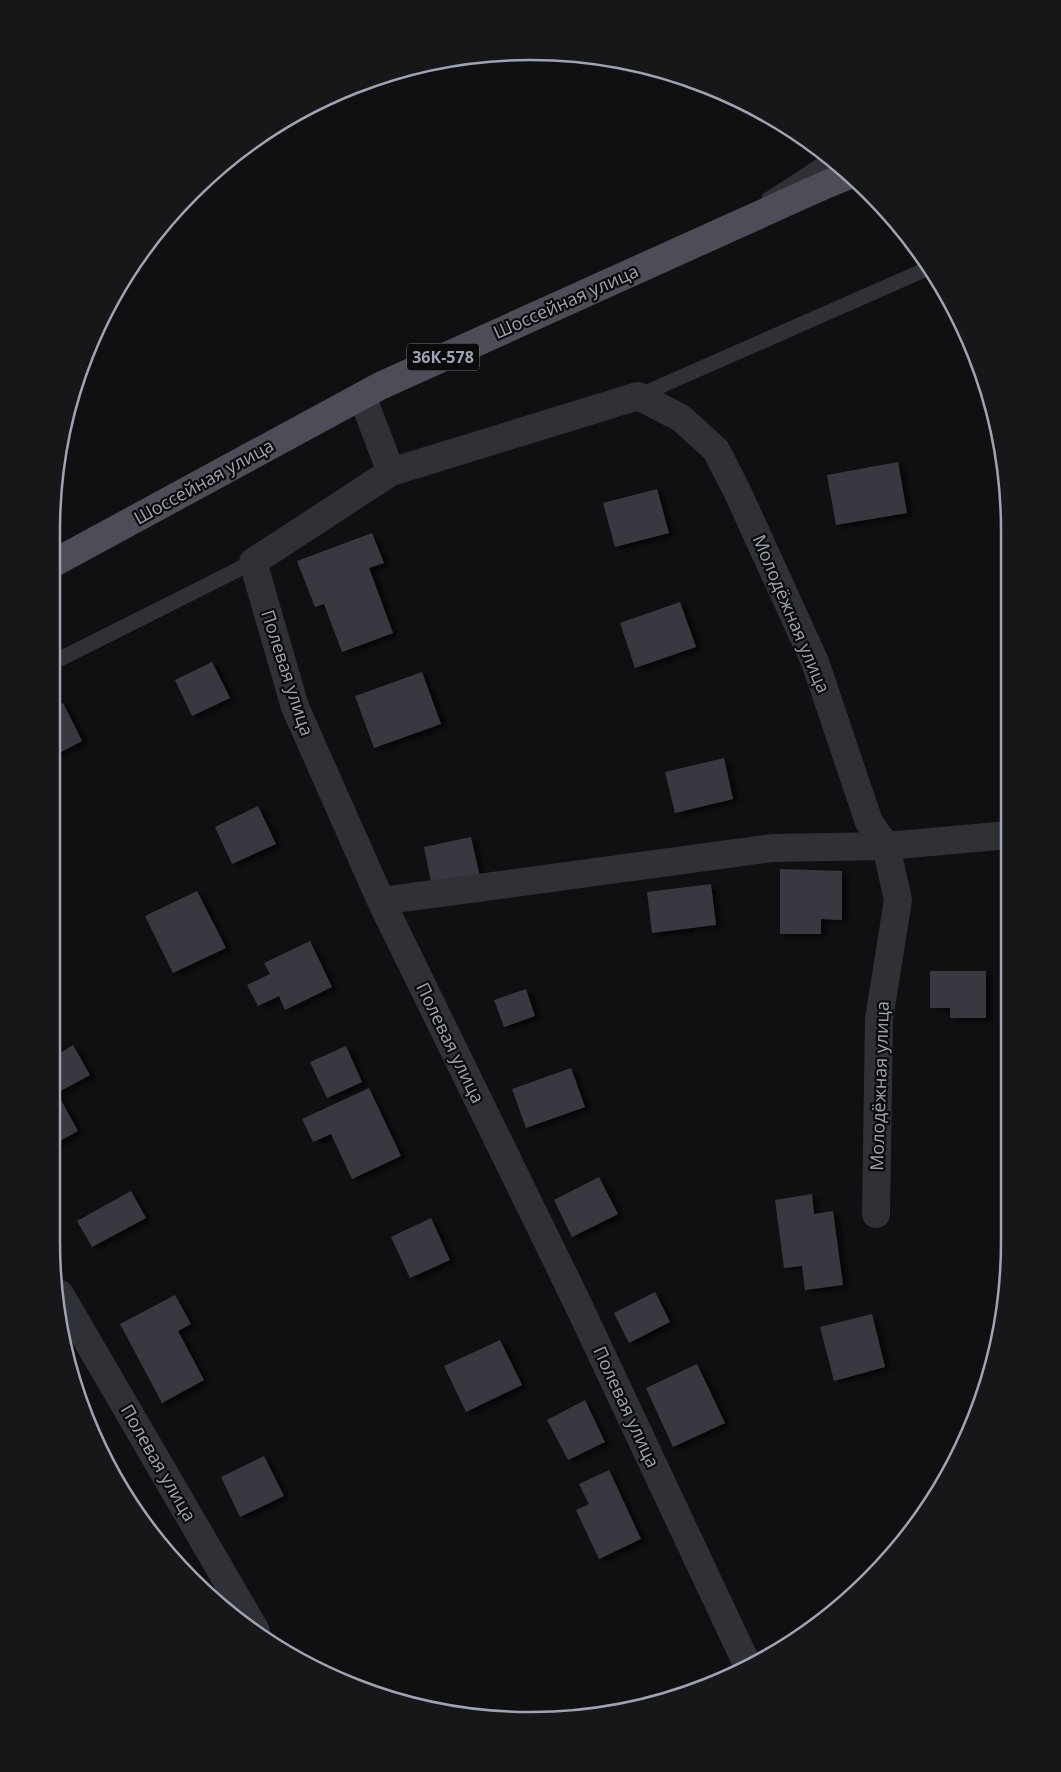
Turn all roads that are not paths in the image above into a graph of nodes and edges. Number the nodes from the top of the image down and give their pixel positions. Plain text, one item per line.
1 (824, 163) edge
2 (842, 178) edge
3 (712, 236) junction
4 (923, 271) edge
5 (362, 396) junction
6 (638, 396) junction
7 (391, 472) junction
8 (60, 560) edge
9 (252, 562) junction
10 (60, 659) edge
11 (1001, 837) edge
12 (886, 846) junction
13 (381, 901) junction
14 (876, 1214) dead end
15 (64, 1300) edge
16 (249, 1618) edge
17 (745, 1660) edge

1 - 3 lane
2 - 3 main road, Шоссейная улица / 36К-578
3 - 5 main road, Шоссейная улица / 36К-578
4 - 6 lane
5 - 7 street
5 - 8 main road, Шоссейная улица / 36К-578
6 - 7 street
6 - 12 street, Молодёжная улица
7 - 9 street
9 - 10 lane
9 - 13 street, Полевая улица
11 - 12 street
12 - 13 street
12 - 14 street, Молодёжная улица
13 - 17 street, Полевая улица
15 - 16 street, Полевая улица

